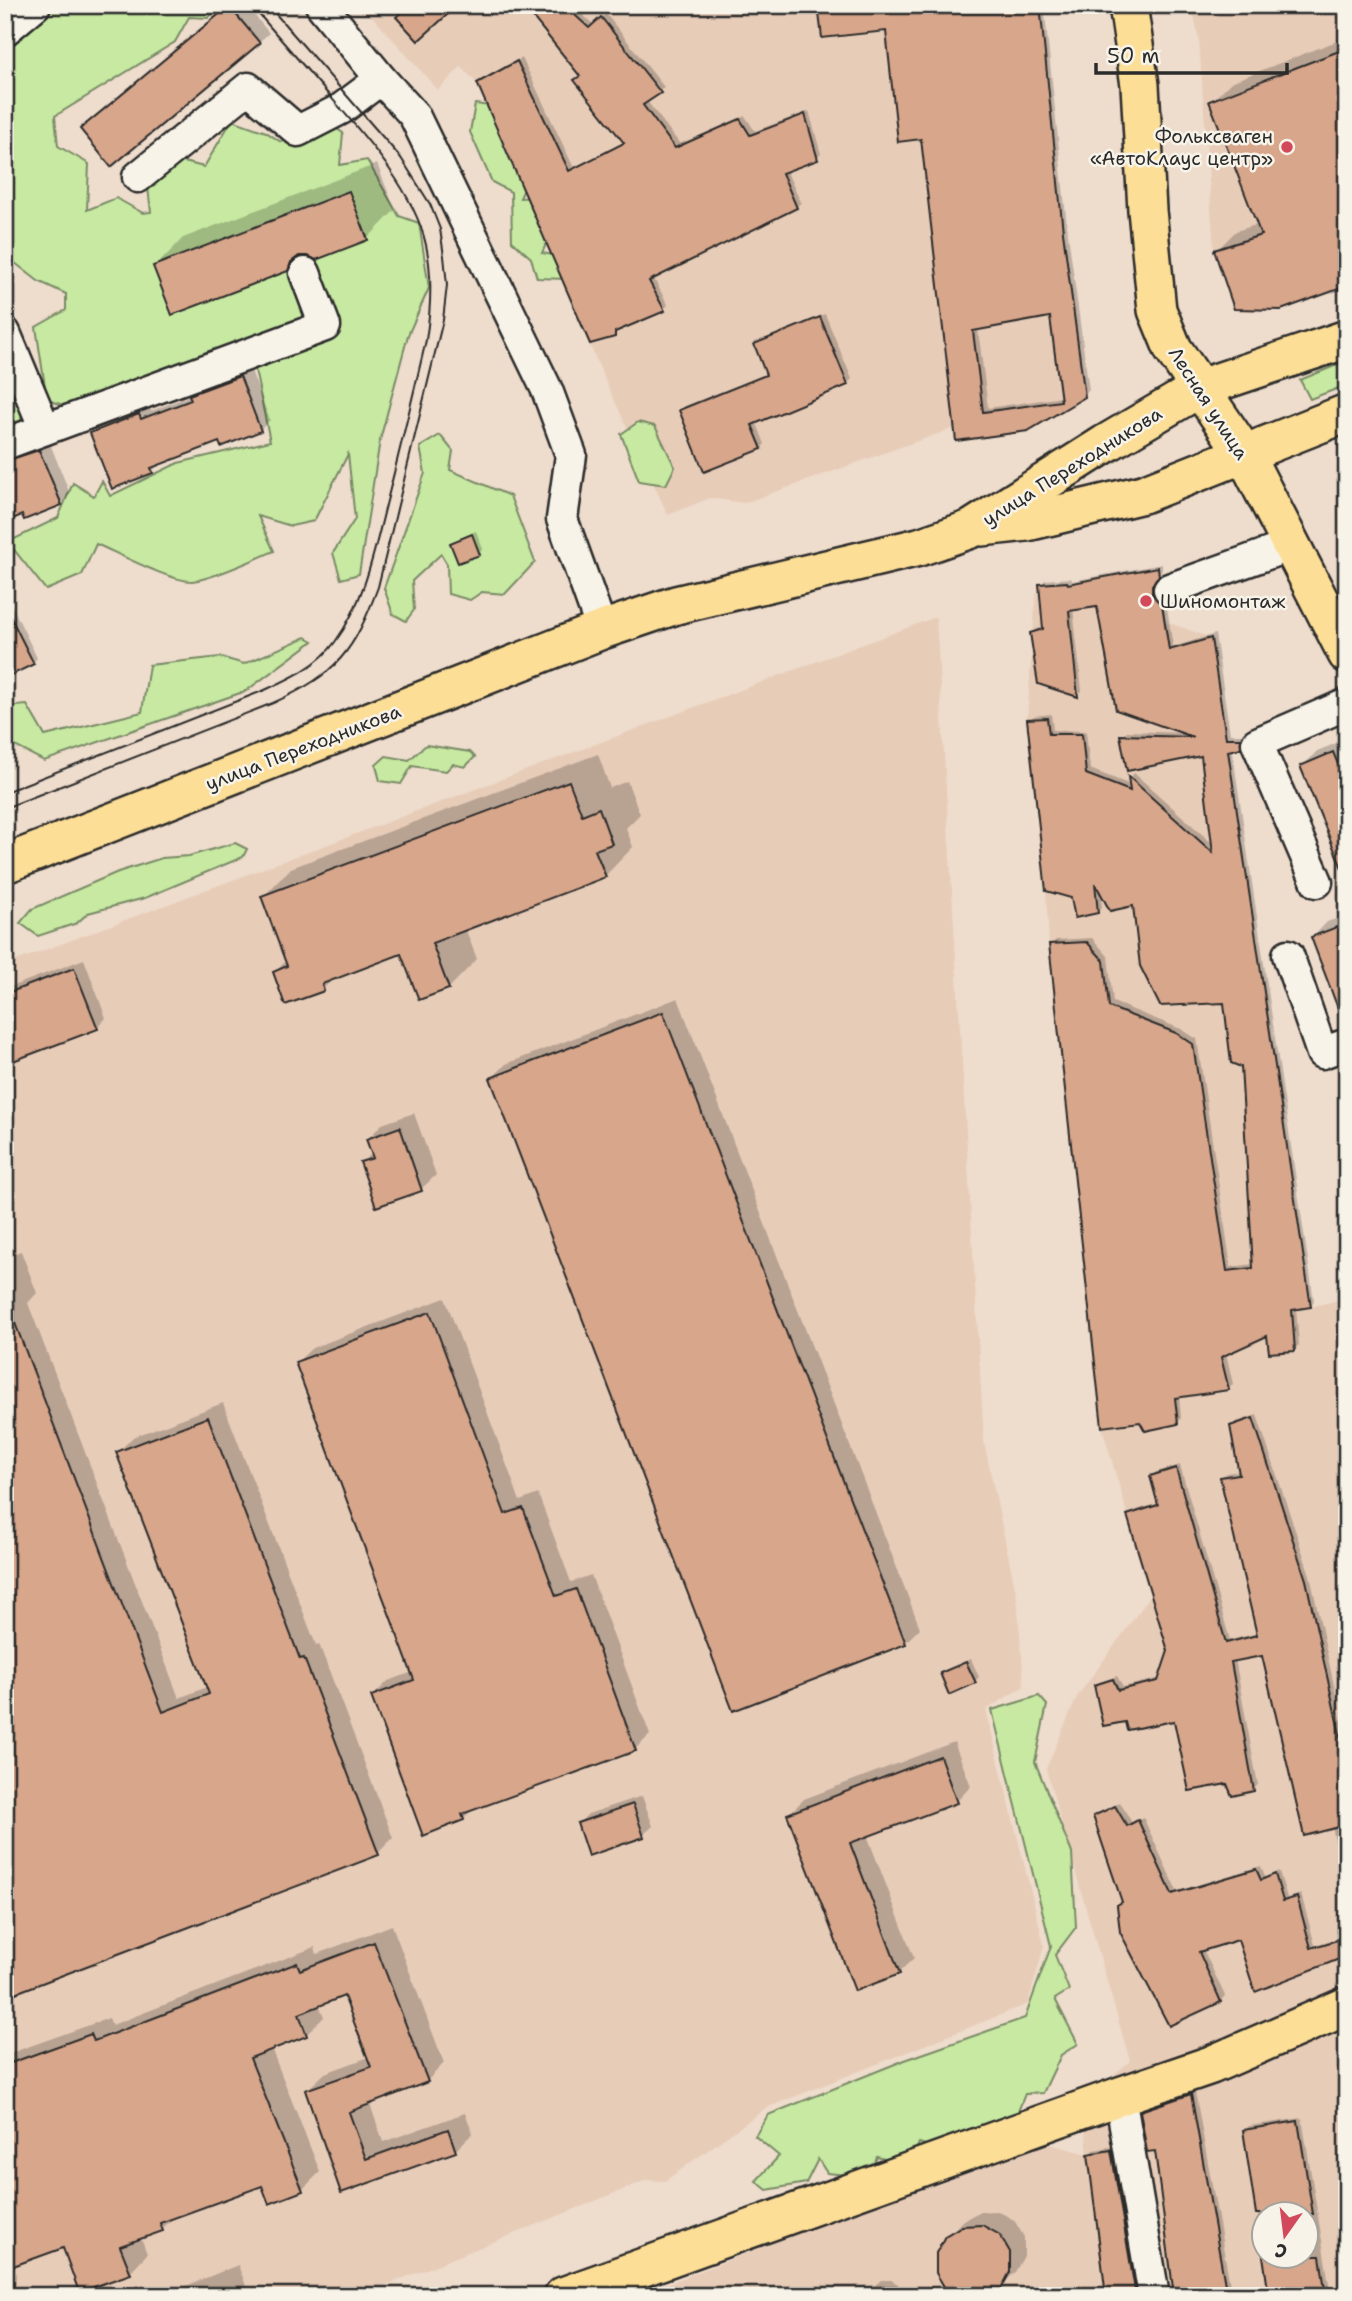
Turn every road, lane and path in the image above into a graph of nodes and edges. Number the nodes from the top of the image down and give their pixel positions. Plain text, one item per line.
1 (35, 5) edge
2 (321, 5) edge
3 (1128, 5) edge
4 (5, 30) edge
5 (381, 79) junction
6 (138, 177) dead end
7 (305, 273) dead end
8 (5, 334) edge
9 (1347, 339) edge
10 (1199, 388) junction
11 (1347, 413) edge
12 (45, 429) junction
13 (5, 444) edge
14 (1244, 453) junction
15 (971, 529) junction
16 (1292, 545) junction
17 (1169, 589) dead end
18 (602, 630) junction
19 (1347, 654) edge
20 (1347, 704) edge
21 (5, 864) edge
22 (1317, 882) dead end
23 (1288, 955) dead end
24 (1347, 1044) edge
25 (1347, 2006) edge
26 (1120, 2095) junction
27 (564, 2296) edge
28 (1154, 2296) edge

1 - 4 lane
2 - 5 lane
3 - 10 main road, Лесная улица
5 - 6 lane
5 - 18 lane
7 - 12 lane
8 - 12 lane
9 - 10 main road, улица Переходникова
10 - 14 main road, Лесная улица
10 - 15 main road, улица Переходникова
11 - 14 main road, улица Переходникова
12 - 13 lane
14 - 15 main road, улица Переходникова
14 - 16 main road, Лесная улица
15 - 18 main road, улица Переходникова
16 - 17 lane
16 - 19 main road, Лесная улица
18 - 21 main road, улица Переходникова
20 - 22 lane
23 - 24 lane
25 - 26 main road
26 - 27 main road
26 - 28 lane

